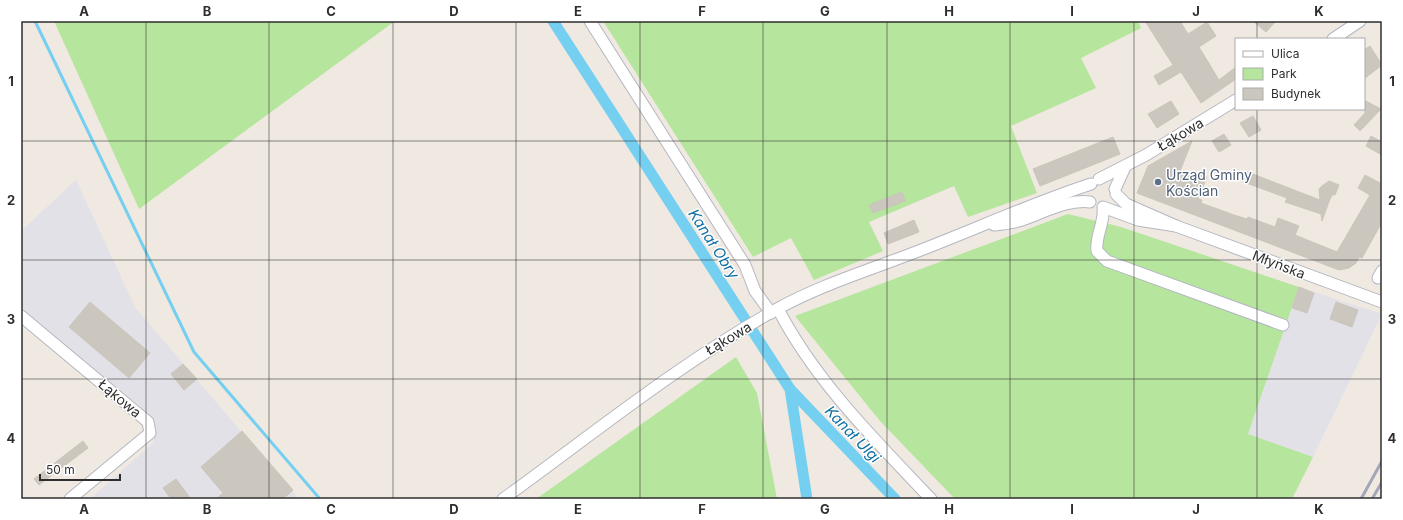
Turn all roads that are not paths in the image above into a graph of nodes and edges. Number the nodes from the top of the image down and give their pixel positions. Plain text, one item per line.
1 (590, 21) edge
2 (1360, 21) edge
3 (1334, 38) edge
4 (1235, 101) edge
5 (1124, 167) junction
6 (1095, 181) junction
7 (1115, 191) junction
8 (1090, 202) junction
9 (1103, 207) junction
10 (1176, 226) junction
11 (982, 227) junction
12 (1382, 302) edge
13 (772, 312) junction
14 (21, 316) edge
15 (1283, 325) dead end
16 (70, 499) edge
17 (503, 499) edge
18 (931, 499) edge

1 - 13 street
2 - 3 street
4 - 5 street, Łąkowa
5 - 6 street, Łąkowa
5 - 7 street
6 - 7 street
6 - 8 street
6 - 11 street, Łąkowa
7 - 9 street
7 - 10 street, Młyńska
8 - 9 street
8 - 11 street, Łąkowa
9 - 10 street, Młyńska
9 - 15 street
10 - 12 street, Młyńska
11 - 13 street, Łąkowa
13 - 17 street, Łąkowa
13 - 18 street
14 - 16 street, Łąkowa

